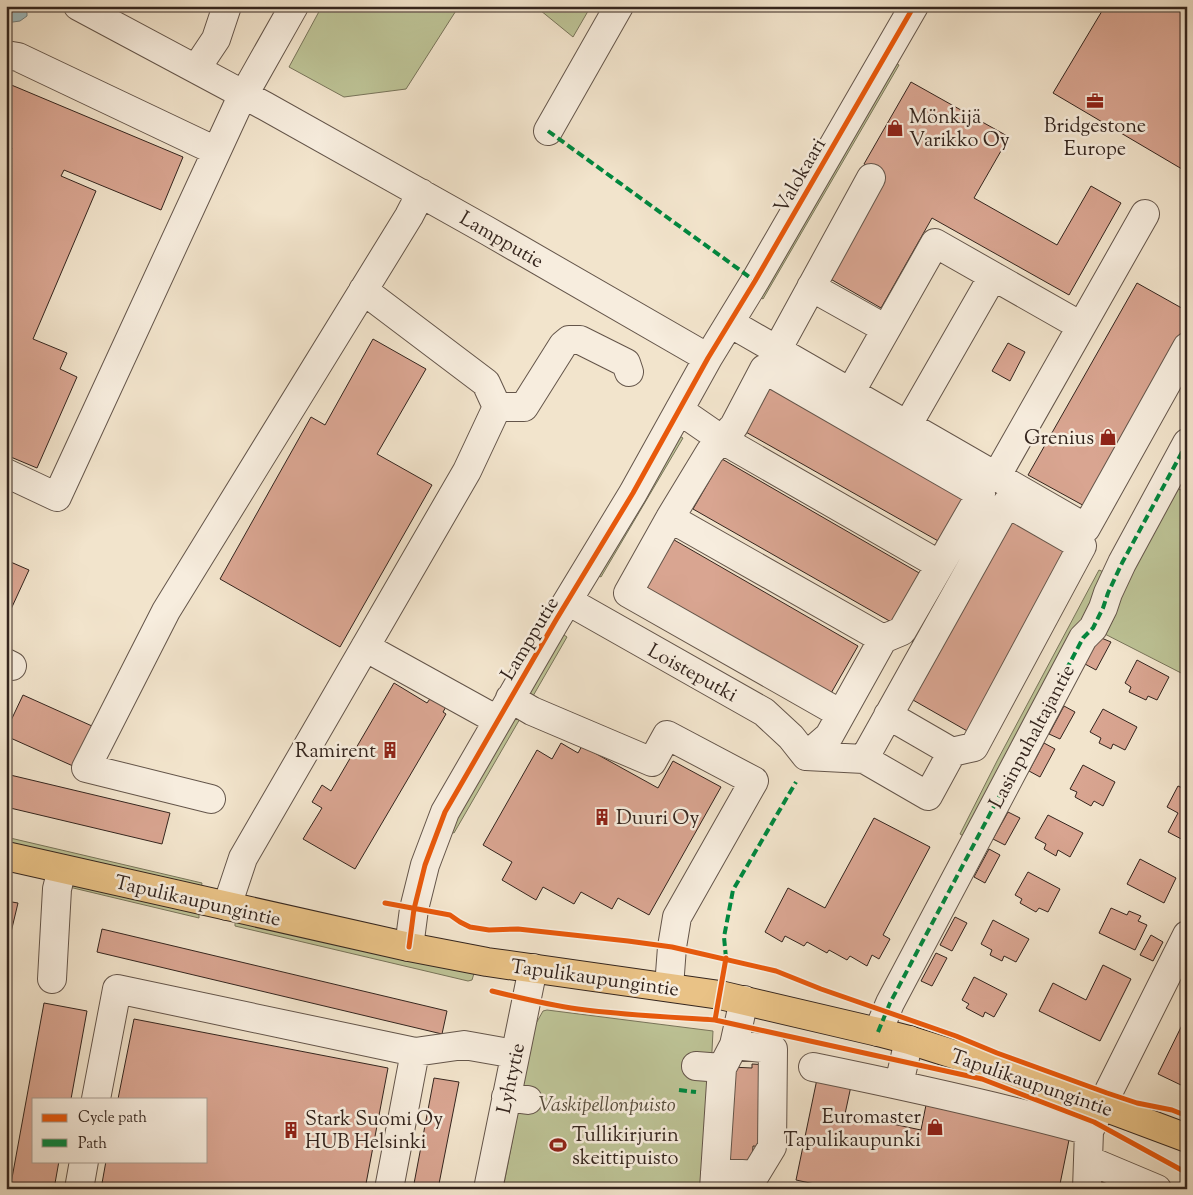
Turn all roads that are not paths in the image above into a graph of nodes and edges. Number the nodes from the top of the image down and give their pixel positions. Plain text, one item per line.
1 (78, 6) edge
2 (227, 6) edge
3 (294, 6) edge
4 (619, 6) edge
5 (914, 6) edge
6 (6, 55) edge
7 (196, 69) junction
8 (243, 94) junction
9 (548, 131) dead end
10 (216, 152) junction
11 (871, 178) dead end
12 (421, 193) junction
13 (1145, 214) dead end
14 (993, 276) junction
15 (811, 288) junction
16 (363, 290) junction
17 (730, 323) junction
18 (1081, 326) junction
19 (886, 330) junction
20 (1187, 347) edge
21 (777, 350) junction
22 (708, 358) junction
23 (629, 372) dead end
24 (850, 393) junction
25 (497, 407) junction
26 (679, 410) junction
27 (907, 426) junction
28 (721, 439) junction
29 (1187, 444) edge
30 (6, 473) edge
31 (996, 476) junction
32 (670, 518) junction
33 (940, 565) junction
34 (568, 602) junction
35 (883, 639) junction
36 (365, 647) junction
37 (504, 709) junction
38 (842, 714) junction
39 (888, 715) junction
40 (952, 752) junction
41 (806, 756) junction
42 (864, 759) junction
43 (211, 799) dead end
44 (6, 856) edge
45 (62, 869) junction
46 (227, 906) junction
47 (1187, 935) edge
48 (409, 947) junction
49 (533, 968) junction
50 (52, 979) dead end
51 (668, 987) junction
52 (744, 1000) junction
53 (878, 1032) junction
54 (908, 1040) junction
55 (415, 1052) junction
56 (515, 1054) junction
57 (718, 1060) junction
58 (813, 1067) dead end
59 (899, 1084) junction
60 (96, 1098) edge
61 (1102, 1106) junction
62 (1089, 1131) junction
63 (1183, 1138) edge
64 (1088, 1160) junction
65 (84, 1162) edge
66 (709, 1183) edge
67 (79, 1189) edge
68 (389, 1189) edge
69 (488, 1189) edge
70 (1087, 1189) edge
71 (1157, 1189) edge

1 - 7 street, Lampputie
2 - 7 street
3 - 8 street
4 - 9 street
5 - 17 street, Valokaari
6 - 10 street
7 - 8 street, Lampputie
8 - 10 street
8 - 12 street, Lampputie
10 - 30 street
11 - 15 street
12 - 16 street
12 - 22 street, Lampputie
13 - 18 street
14 - 18 street
14 - 19 street
14 - 27 street
15 - 19 street
15 - 21 street
16 - 25 street
16 - 43 street
17 - 21 street
17 - 22 street, Valokaari
18 - 31 street
19 - 24 street
20 - 31 street
21 - 24 street
22 - 26 street, Lampputie
23 - 25 street
24 - 27 street
25 - 36 street
26 - 28 street
26 - 34 street, Lampputie
27 - 31 street
28 - 32 street
28 - 33 street
28 - 33 street
29 - 53 street, Lasinpuhaltajantie
32 - 35 street
32 - 38 street
33 - 35 street
34 - 37 street, Lampputie
34 - 41 street, Loisteputki
35 - 38 street
36 - 37 street
36 - 46 street
37 - 48 street, Lampputie
37 - 51 street
38 - 41 street
39 - 40 street
39 - 40 street
39 - 42 street
40 - 42 street
41 - 42 street
44 - 45 main road, Tapulikaupungintie
45 - 46 main road, Tapulikaupungintie
45 - 50 street
46 - 48 main road, Tapulikaupungintie
47 - 61 street
48 - 49 main road, Tapulikaupungintie
49 - 51 main road, Tapulikaupungintie
49 - 56 street, Lyhtytie
51 - 52 main road, Tapulikaupungintie
52 - 53 main road, Tapulikaupungintie
52 - 57 street
53 - 54 main road, Tapulikaupungintie
54 - 59 street
54 - 61 main road, Tapulikaupungintie
55 - 56 street
55 - 60 street
55 - 68 street
56 - 69 street, Lyhtytie
57 - 66 street
57 - 66 street
58 - 59 street
59 - 62 street
61 - 62 street
61 - 63 main road, Tapulikaupungintie
62 - 64 street
64 - 70 street
64 - 71 street
65 - 67 street

